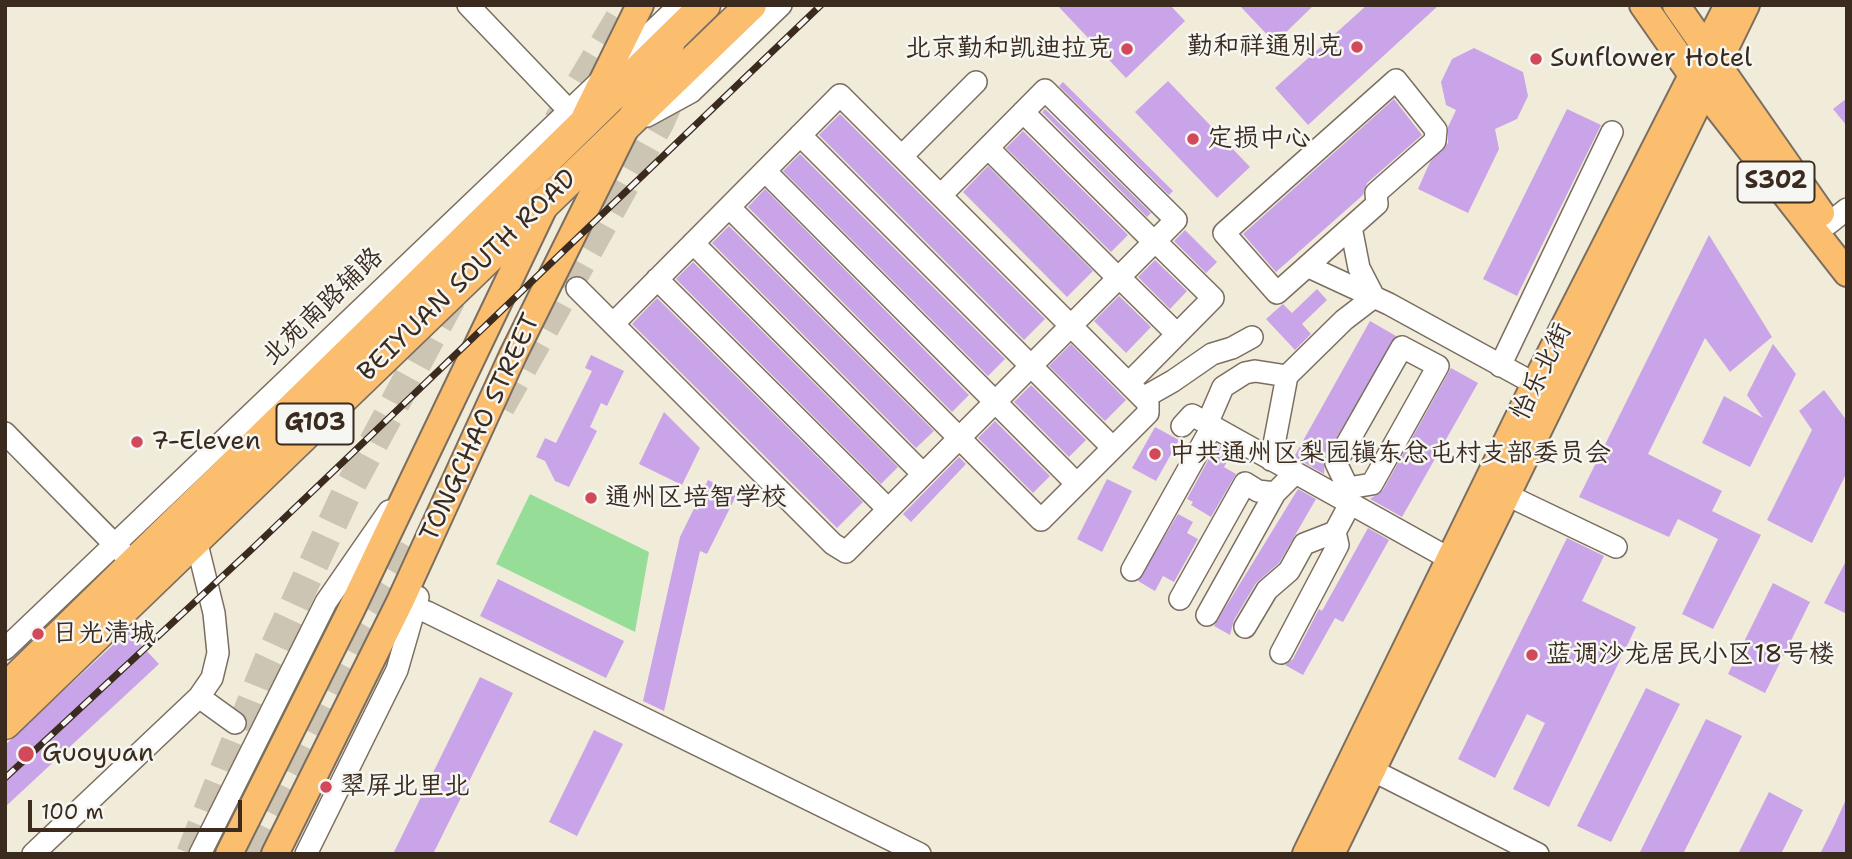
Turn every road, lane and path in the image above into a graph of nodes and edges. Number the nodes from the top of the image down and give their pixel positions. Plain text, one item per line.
1 (468, 5) edge
2 (640, 5) edge
3 (705, 5) edge
4 (751, 5) edge
5 (780, 5) edge
6 (1643, 5) edge
7 (1676, 5) edge
8 (1728, 5) edge
9 (1746, 5) edge
10 (684, 13) edge
11 (1712, 57) junction
12 (606, 75) junction
13 (976, 82) dead end
14 (1698, 83) junction
15 (1023, 112) junction
16 (575, 117) junction
17 (626, 127) junction
18 (1612, 132) dead end
19 (800, 135) junction
20 (988, 148) junction
21 (902, 156) junction
22 (765, 171) junction
23 (941, 195) junction
24 (548, 198) junction
25 (729, 207) junction
26 (1838, 216) edge
27 (1351, 227) junction
28 (1154, 241) junction
29 (693, 243) junction
30 (1847, 248) edge
31 (1307, 266) junction
32 (1847, 273) edge
33 (1119, 278) junction
34 (657, 279) junction
35 (576, 288) dead end
36 (1374, 297) junction
37 (613, 324) junction
38 (1071, 325) junction
39 (1177, 334) junction
40 (1252, 337) dead end
41 (1031, 366) junction
42 (1500, 366) junction
43 (1287, 376) junction
44 (1535, 384) junction
45 (1136, 390) junction
46 (995, 402) junction
47 (1182, 426) dead end
48 (1210, 426) junction
49 (5, 433) edge
50 (959, 438) junction
51 (1113, 448) junction
52 (1271, 460) junction
53 (419, 466) junction
54 (1294, 473) junction
55 (923, 474) junction
56 (1077, 484) junction
57 (1275, 494) junction
58 (1507, 495) junction
59 (1346, 497) junction
60 (888, 509) junction
61 (1335, 532) junction
62 (196, 540) junction
63 (1616, 547) dead end
64 (125, 555) junction
65 (1450, 559) junction
66 (1132, 570) dead end
67 (408, 605) junction
68 (1245, 627) dead end
69 (5, 649) edge
70 (1281, 653) dead end
71 (5, 689) edge
72 (200, 697) junction
73 (235, 723) dead end
74 (5, 724) edge
75 (1362, 765) junction
76 (33, 854) edge
77 (200, 854) edge
78 (229, 854) edge
79 (275, 854) edge
80 (306, 854) edge
81 (920, 854) edge
82 (1306, 854) edge
83 (1331, 854) edge
84 (1538, 854) edge

1 - 16 street
2 - 12 main road, TONGCHAO STREET
3 - 10 highway, BEIYUAN SOUTH ROAD / G103
4 - 17 highway, BEIYUAN SOUTH ROAD / G103
5 - 17 street
6 - 14 main road, S302
7 - 11 main road, S302
8 - 11 main road, 怡乐北街
9 - 11 main road, 怡乐北街
10 - 12 street
10 - 16 highway, BEIYUAN SOUTH ROAD / G103
10 - 17 main road, TONGCHAO STREET
11 - 14 main road, 怡乐北街
11 - 26 main road, S302
12 - 16 main road, TONGCHAO STREET
13 - 21 street
14 - 32 main road, S302
14 - 44 main road, 怡乐北街
14 - 58 main road, 怡乐北街
15 - 20 street
15 - 28 street
15 - 28 street
16 - 24 main road, TONGCHAO STREET
16 - 64 highway, BEIYUAN SOUTH ROAD / G103
17 - 24 highway, BEIYUAN SOUTH ROAD / G103
17 - 67 main road, TONGCHAO STREET
18 - 42 street
19 - 21 street
19 - 22 street
19 - 41 street
20 - 23 street
20 - 33 street
21 - 23 street
22 - 25 street
22 - 46 street
23 - 38 street
24 - 53 main road, TONGCHAO STREET
24 - 62 highway, BEIYUAN SOUTH ROAD / G103
25 - 29 street
25 - 50 street
26 - 30 main road, S302
27 - 31 street
27 - 31 street
27 - 36 street
28 - 33 street
28 - 39 street
29 - 34 street
29 - 55 street
31 - 36 street
33 - 38 street
33 - 39 street
34 - 37 street
34 - 60 street
35 - 37 street
36 - 42 street
36 - 43 street
37 - 60 street
38 - 41 street
38 - 45 street
39 - 45 street
40 - 45 street
41 - 46 street
41 - 51 street
42 - 44 street
43 - 48 street
43 - 52 street
44 - 65 main road, 怡乐北街
45 - 51 street
46 - 50 street
46 - 56 street
47 - 48 street
48 - 52 street
48 - 66 street
49 - 64 street
50 - 55 street
50 - 56 street
51 - 56 street
52 - 54 street
53 - 77 street
53 - 78 main road, TONGCHAO STREET
54 - 57 street
54 - 59 street
55 - 60 street
57 - 57 street
58 - 63 street
58 - 75 main road, 怡乐北街
59 - 59 street
59 - 61 street
59 - 65 street
61 - 68 street
61 - 70 street
62 - 72 street
62 - 74 highway, BEIYUAN SOUTH ROAD / G103
64 - 69 street
64 - 71 highway, BEIYUAN SOUTH ROAD / G103
65 - 75 main road, 怡乐北街
67 - 79 main road, TONGCHAO STREET
67 - 80 street
67 - 81 street
72 - 73 street
72 - 76 street
75 - 82 main road, 怡乐北街
75 - 83 main road, 怡乐北街
75 - 84 street

